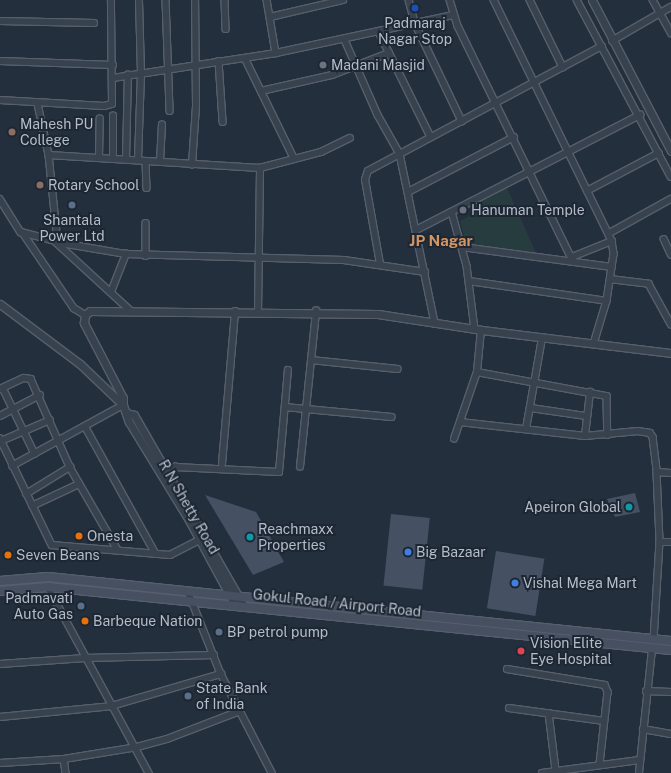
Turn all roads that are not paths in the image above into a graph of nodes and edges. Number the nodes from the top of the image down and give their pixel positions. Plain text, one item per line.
1 (111, 0) edge
2 (139, 0) edge
3 (166, 0) edge
4 (195, 0) edge
5 (225, 0) edge
6 (267, 0) edge
7 (344, 0) edge
8 (409, 0) edge
9 (450, 0) edge
10 (494, 0) edge
11 (530, 0) edge
12 (578, 0) edge
13 (592, 0) edge
14 (653, 0) edge
15 (671, 7) edge
16 (661, 13) junction
17 (453, 15) junction
18 (270, 17) junction
19 (0, 21) edge
20 (94, 23) dead end
21 (415, 23) junction
22 (226, 29) dead end
23 (379, 32) junction
24 (671, 33) edge
25 (345, 40) junction
26 (612, 41) junction
27 (602, 46) junction
28 (276, 53) junction
29 (389, 53) junction
30 (245, 58) junction
31 (0, 61) edge
32 (219, 62) junction
33 (196, 64) junction
34 (113, 65) junction
35 (355, 67) junction
36 (563, 67) junction
37 (169, 68) junction
38 (141, 73) junction
39 (128, 75) junction
40 (113, 78) junction
41 (534, 84) junction
42 (261, 91) junction
43 (0, 100) edge
44 (496, 102) junction
45 (38, 104) junction
46 (170, 111) dead end
47 (640, 115) junction
48 (113, 116) dead end
49 (100, 119) dead end
50 (462, 121) junction
51 (223, 122) dead end
52 (162, 125) dead end
53 (514, 137) junction
54 (350, 138) dead end
55 (431, 138) junction
56 (671, 152) edge
57 (568, 153) junction
58 (659, 153) junction
59 (400, 154) junction
60 (49, 155) junction
61 (99, 158) junction
62 (294, 158) junction
63 (113, 159) junction
64 (126, 160) junction
65 (138, 160) junction
66 (146, 160) junction
67 (160, 162) junction
68 (192, 165) junction
69 (260, 168) junction
70 (530, 173) junction
71 (671, 177) edge
72 (146, 188) dead end
73 (410, 191) junction
74 (587, 191) junction
75 (0, 199) edge
76 (671, 199) edge
77 (452, 212) junction
78 (146, 223) dead end
79 (418, 229) junction
80 (23, 232) junction
81 (608, 234) junction
82 (664, 239) dead end
83 (612, 241) junction
84 (56, 242) junction
85 (462, 247) junction
86 (126, 254) junction
87 (671, 254) edge
88 (146, 256) junction
89 (258, 258) junction
90 (572, 259) junction
91 (380, 264) junction
92 (612, 267) junction
93 (425, 272) junction
94 (610, 279) junction
95 (469, 281) junction
96 (111, 292) junction
97 (607, 301) junction
98 (0, 304) edge
99 (131, 311) junction
100 (316, 311) junction
101 (235, 312) junction
102 (258, 312) junction
103 (85, 315) junction
104 (435, 324) junction
105 (671, 324) edge
106 (478, 330) junction
107 (542, 338) junction
108 (594, 344) junction
109 (671, 352) edge
110 (311, 360) junction
111 (398, 369) dead end
112 (288, 370) dead end
113 (477, 372) junction
114 (536, 384) junction
115 (2, 389) edge
116 (590, 392) junction
117 (40, 395) junction
118 (123, 405) junction
119 (285, 407) junction
120 (531, 408) junction
121 (13, 409) junction
122 (306, 409) junction
123 (0, 416) edge
124 (586, 416) junction
125 (392, 417) dead end
126 (50, 420) junction
127 (460, 422) junction
128 (85, 426) junction
129 (526, 430) junction
130 (24, 431) junction
131 (608, 435) junction
132 (585, 436) junction
133 (454, 439) dead end
134 (1, 440) edge
135 (59, 441) junction
136 (35, 454) junction
137 (222, 464) dead end
138 (12, 466) junction
139 (70, 467) junction
140 (300, 467) dead end
141 (657, 472) junction
142 (671, 473) edge
143 (166, 475) junction
144 (79, 484) junction
145 (26, 494) junction
146 (32, 506) junction
147 (199, 540) junction
148 (660, 542) junction
149 (671, 542) edge
150 (207, 545) junction
151 (118, 550) junction
152 (156, 554) junction
153 (0, 581) edge
154 (48, 587) junction
155 (0, 591) edge
156 (188, 591) junction
157 (230, 595) junction
158 (240, 595) junction
159 (192, 601) junction
160 (235, 606) junction
161 (244, 606) junction
162 (654, 639) junction
163 (671, 641) edge
164 (652, 649) junction
165 (671, 650) edge
166 (214, 655) junction
167 (85, 658) junction
168 (0, 664) edge
169 (507, 669) dead end
170 (221, 674) junction
171 (646, 691) junction
172 (671, 692) edge
173 (112, 706) junction
174 (509, 708) dead end
175 (240, 711) junction
176 (548, 713) junction
177 (0, 717) edge
178 (604, 721) junction
179 (643, 729) junction
180 (671, 734) edge
181 (136, 747) junction
182 (64, 759) junction
183 (639, 760) junction
184 (0, 763) edge
185 (600, 765) junction
186 (556, 770) junction
187 (66, 773) edge
188 (150, 773) edge
189 (272, 773) edge
190 (542, 773) edge
191 (639, 773) edge

1 - 34 street
2 - 38 street
3 - 37 street
4 - 33 street
5 - 22 street
6 - 18 street
7 - 18 street
8 - 21 street
9 - 17 street
10 - 41 street
11 - 36 street
12 - 27 street
13 - 26 street
14 - 16 street
15 - 16 street
16 - 24 street
16 - 26 street
17 - 21 street
17 - 44 street
18 - 28 street
19 - 20 street
21 - 23 street
21 - 50 street
23 - 25 street
23 - 29 street
25 - 28 street
25 - 35 street
26 - 56 street
27 - 36 street
27 - 47 street
28 - 30 street
29 - 35 street
29 - 55 street
30 - 32 street
30 - 42 street
31 - 34 street
32 - 33 street
32 - 51 street
33 - 37 street
33 - 68 street
34 - 40 street
35 - 42 street
35 - 59 street
36 - 41 street
37 - 38 street
37 - 46 street
38 - 39 street
38 - 65 street
39 - 40 street
39 - 64 street
40 - 45 street
41 - 44 street
41 - 57 street
42 - 62 street
43 - 45 street
44 - 50 street
44 - 53 street
45 - 60 street
47 - 57 street
47 - 58 street
48 - 63 street
49 - 61 street
50 - 55 street
52 - 67 street
53 - 70 street
53 - 73 street
54 - 62 street
55 - 59 street
57 - 70 street
57 - 74 street
58 - 71 street
58 - 74 street
59 - 73 street
59 - 91 street
60 - 61 street
60 - 84 street
61 - 63 street
62 - 69 street
63 - 64 street
64 - 65 street
65 - 66 street
66 - 67 street
66 - 72 street
67 - 68 street
68 - 69 street
69 - 89 street
70 - 77 street
70 - 90 street
73 - 79 street
74 - 81 street
75 - 80 street
76 - 81 street
77 - 79 street
77 - 85 street
78 - 88 street
79 - 93 street
80 - 84 street
80 - 103 street
81 - 83 street
82 - 87 street
83 - 90 street
83 - 92 street
84 - 86 street
84 - 96 street
85 - 90 street
85 - 95 street
86 - 88 street
86 - 96 street
88 - 89 street
89 - 91 street
89 - 102 street
90 - 92 street
91 - 93 street
92 - 94 street
93 - 104 street
94 - 97 street
94 - 105 street
95 - 97 street
95 - 106 street
96 - 99 street
97 - 108 street
98 - 118 street, R N Shetty Road
99 - 101 street
99 - 103 street
100 - 102 street
100 - 104 street
100 - 110 street
101 - 102 street
101 - 137 street
103 - 118 street
104 - 106 street
106 - 107 street
106 - 113 street
107 - 108 street
107 - 114 street
108 - 109 street
110 - 111 street
110 - 122 street
112 - 119 street
113 - 114 street
113 - 127 street
114 - 116 street
114 - 120 street
115 - 117 street
115 - 121 street
116 - 124 street
116 - 131 street
117 - 121 street
117 - 126 street
118 - 128 street
118 - 143 street, R N Shetty Road
119 - 122 street
119 - 143 street
120 - 124 street
120 - 129 street
121 - 123 street
121 - 130 street
122 - 125 street
122 - 140 street
124 - 132 street
126 - 130 street
126 - 135 street
127 - 129 street
127 - 133 street
128 - 135 street
128 - 152 street
129 - 132 street
130 - 134 street
130 - 136 street
131 - 132 street
131 - 141 street
134 - 138 street
135 - 136 street
135 - 139 street
136 - 138 street
138 - 145 street
139 - 144 street
139 - 145 street
141 - 142 street
141 - 148 street
143 - 147 street, R N Shetty Road
143 - 150 street, R N Shetty Road
144 - 146 street
144 - 151 street
145 - 146 street
146 - 151 street
147 - 150 street, R N Shetty Road
147 - 152 street
148 - 149 street
148 - 162 street
150 - 157 street, R N Shetty Road
150 - 158 street, R N Shetty Road
151 - 152 street
153 - 156 main road, Gokul Road / Airport Road
154 - 155 main road, Gokul Road / Airport Road
154 - 159 main road, Gokul Road / Airport Road
154 - 167 street
156 - 157 main road, Gokul Road / Airport Road
156 - 159 street
157 - 158 main road, Gokul Road / Airport Road
157 - 160 street, R N Shetty Road
158 - 161 street, R N Shetty Road
158 - 162 main road, Gokul Road / Airport Road
159 - 160 main road, Gokul Road / Airport Road
159 - 166 street
160 - 161 main road, Gokul Road / Airport Road
161 - 164 main road, Gokul Road / Airport Road
162 - 163 main road, Gokul Road / Airport Road
164 - 165 main road, Gokul Road / Airport Road
164 - 171 street
166 - 167 street
166 - 170 street
167 - 168 street
167 - 173 street
169 - 178 street
170 - 173 street
170 - 175 street
171 - 172 street
171 - 179 street
173 - 177 street
173 - 181 street
174 - 176 street
175 - 181 street
175 - 189 street
176 - 178 street
176 - 186 street
178 - 185 street
179 - 180 street
179 - 183 street
181 - 182 street
181 - 188 street
182 - 184 street
182 - 187 street
183 - 185 street
183 - 191 street
185 - 186 street
186 - 190 street

